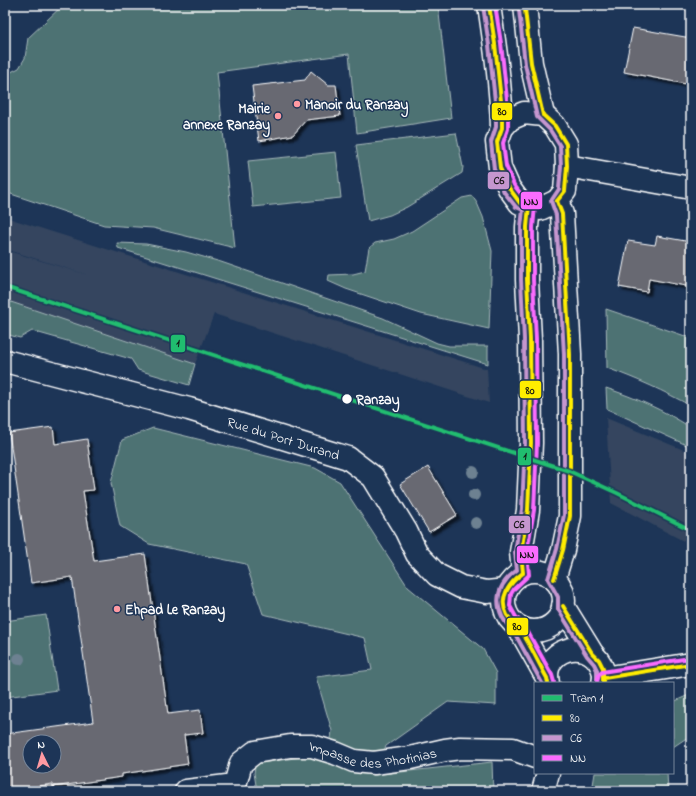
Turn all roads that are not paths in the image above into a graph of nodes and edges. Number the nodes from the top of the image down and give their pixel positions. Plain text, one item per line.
1 (489, 5) edge
2 (525, 5) edge
3 (543, 115) junction
4 (502, 128) junction
5 (567, 166) junction
6 (691, 188) edge
7 (557, 201) junction
8 (529, 206) junction
9 (5, 361) edge
10 (523, 573) junction
11 (554, 579) junction
12 (506, 590) junction
13 (563, 606) junction
14 (519, 628) junction
15 (592, 653) junction
16 (691, 664) edge
17 (604, 680) edge
18 (547, 681) edge
19 (534, 757) edge
20 (548, 774) edge
21 (235, 788) edge
22 (186, 791) edge
23 (544, 791) edge

1 - 4 street
2 - 3 street
3 - 4 street
3 - 5 street
4 - 8 street
5 - 6 street
5 - 7 street
7 - 8 street
7 - 11 street
8 - 10 street
9 - 12 street, Rue du Port Durand
10 - 11 street
10 - 12 street
11 - 13 street
12 - 14 street
13 - 14 street
13 - 15 street
14 - 18 street
15 - 17 street
15 - 18 street
16 - 17 street
19 - 21 street, Impasse des Photinias
20 - 23 street
21 - 22 street

